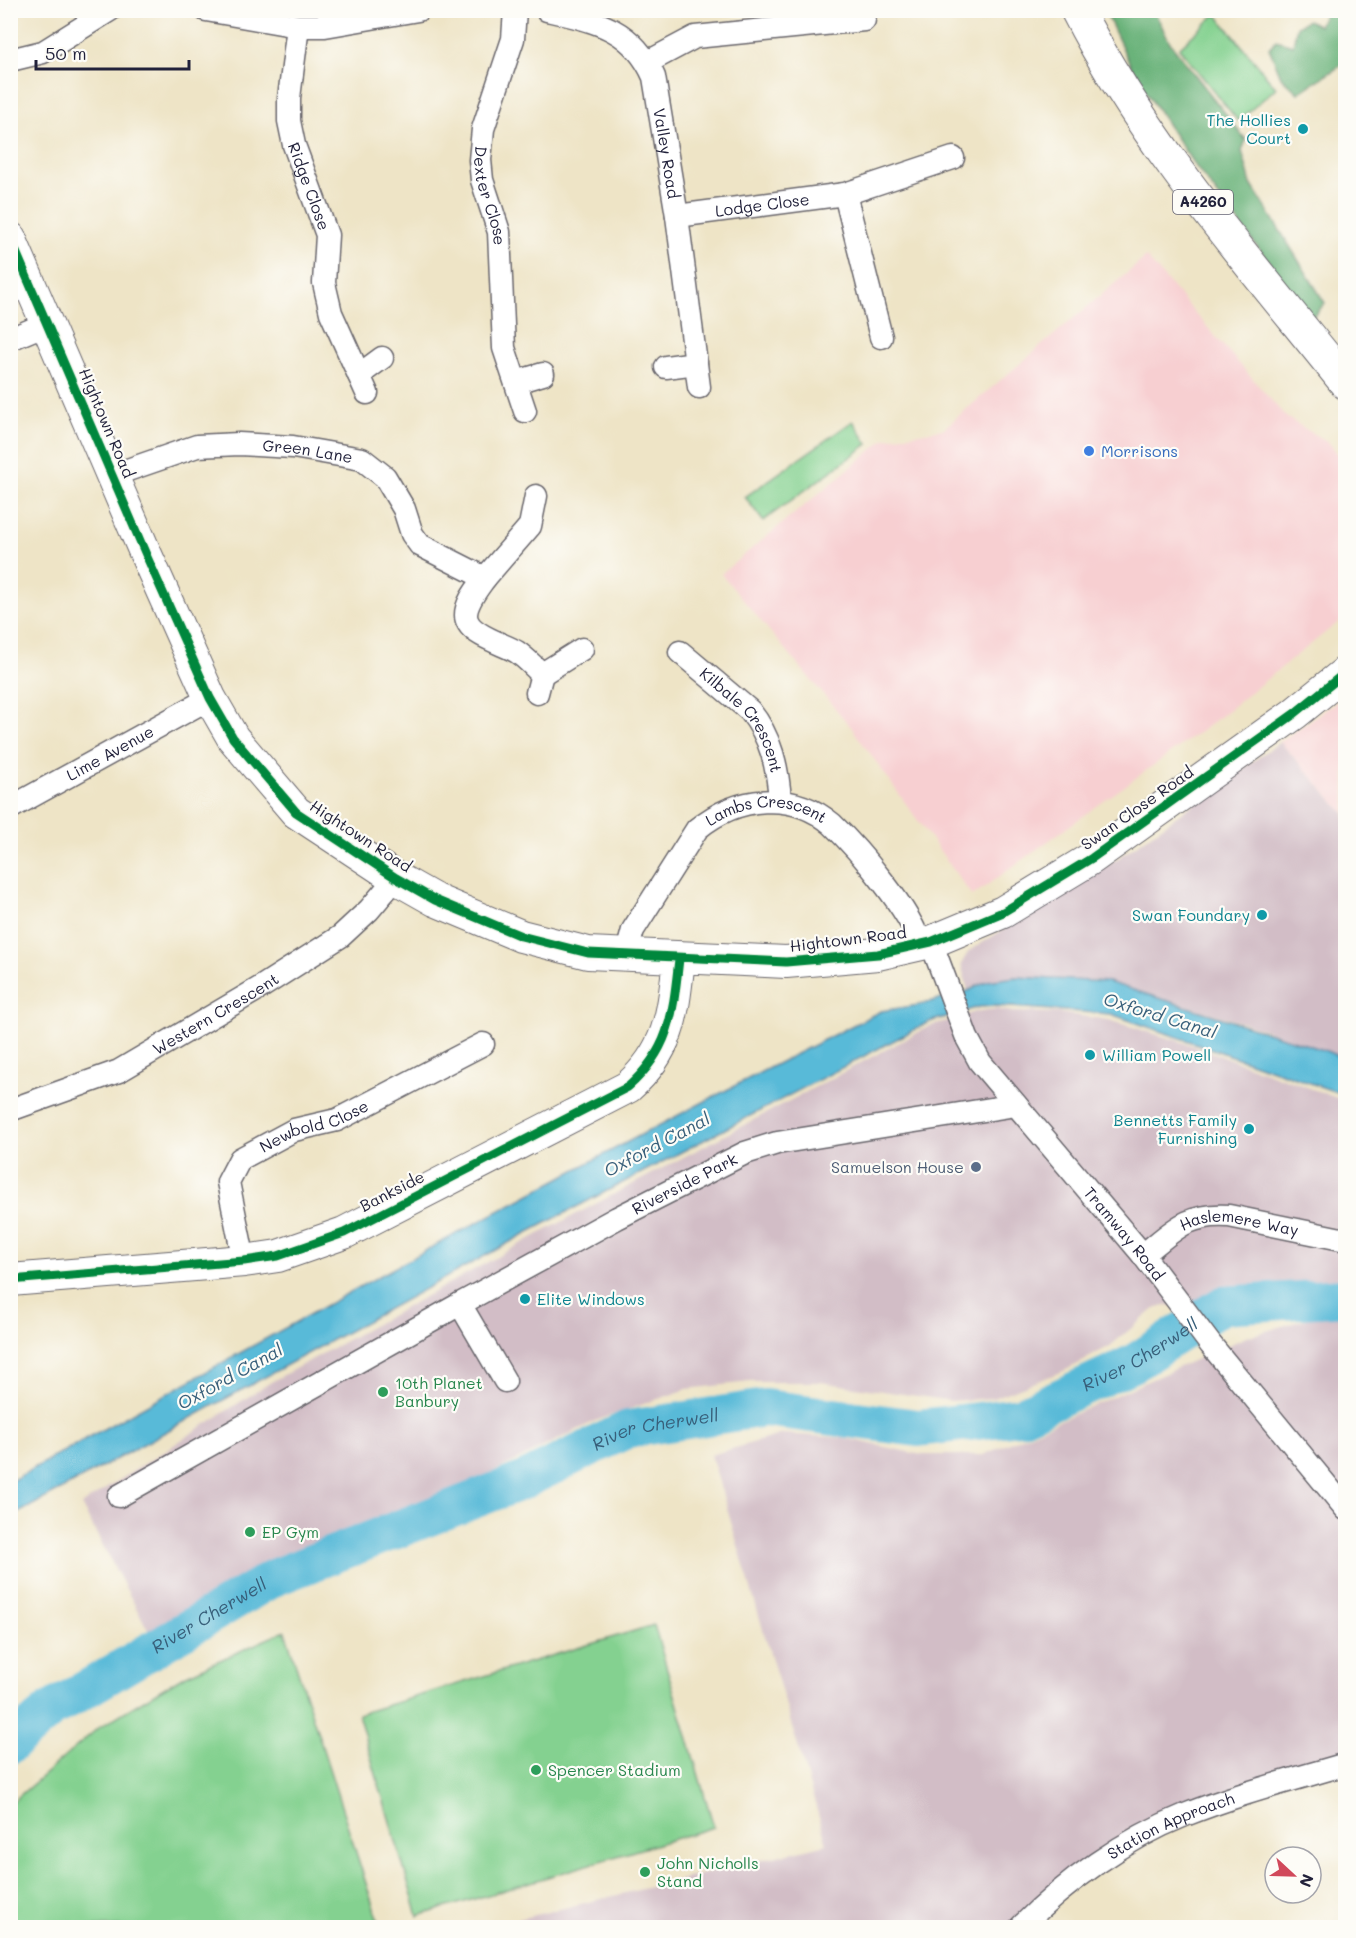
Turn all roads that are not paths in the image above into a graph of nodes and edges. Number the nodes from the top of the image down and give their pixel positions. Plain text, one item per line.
1 (110, 10) edge
2 (206, 10) edge
3 (418, 10) edge
4 (515, 10) edge
5 (547, 10) edge
6 (1077, 10) edge
7 (864, 20) dead end
8 (298, 26) junction
9 (10, 60) edge
10 (648, 62) junction
11 (953, 158) dead end
12 (845, 194) junction
13 (677, 216) junction
14 (10, 238) edge
15 (48, 323) junction
16 (881, 337) dead end
17 (10, 339) edge
18 (382, 358) dead end
19 (696, 363) junction
20 (666, 367) dead end
21 (543, 374) dead end
22 (516, 382) junction
23 (1346, 382) edge
24 (699, 387) dead end
25 (525, 411) dead end
26 (113, 475) junction
27 (536, 496) dead end
28 (485, 578) junction
29 (582, 649) dead end
30 (680, 652) dead end
31 (1346, 672) edge
32 (210, 698) junction
33 (780, 801) junction
34 (10, 808) edge
35 (396, 878) junction
36 (925, 944) junction
37 (626, 956) junction
38 (679, 959) junction
39 (483, 1044) dead end
40 (1016, 1105) junction
41 (10, 1110) edge
42 (1346, 1240) edge
43 (1143, 1255) junction
44 (244, 1261) junction
45 (10, 1281) edge
46 (460, 1304) junction
47 (505, 1381) dead end
48 (119, 1496) dead end
49 (1346, 1509) edge
50 (1346, 1764) edge
51 (1020, 1928) edge

1 - 9 street
2 - 8 street
3 - 8 street
4 - 22 street, Dexter Close
5 - 10 street, Valley Road
6 - 23 main road, A4260
7 - 10 street
8 - 18 street, Ridge Close
10 - 13 street, Valley Road
11 - 12 street, Lodge Close
12 - 13 street, Lodge Close
12 - 16 street
13 - 19 street, Valley Road
14 - 15 street, Hightown Road
15 - 17 street
15 - 26 street, Hightown Road
19 - 20 street
19 - 24 street, Valley Road
21 - 22 street
22 - 25 street, Dexter Close
26 - 28 street, Green Lane
26 - 32 street, Hightown Road
27 - 28 street
28 - 29 street
30 - 33 street, Kilbale Crescent
31 - 36 street, Swan Close Road
32 - 34 street, Lime Avenue
32 - 35 street, Hightown Road
33 - 36 street, Lambs Crescent
33 - 37 street, Lambs Crescent
35 - 37 street, Hightown Road
35 - 41 street, Western Crescent
36 - 38 street, Hightown Road
36 - 40 street, Tramway Road
37 - 38 street, Hightown Road
38 - 44 street, Bankside
39 - 44 street, Newbold Close
40 - 43 street, Tramway Road
40 - 46 street, Riverside Park
42 - 43 street, Haslemere Way
43 - 49 street, Tramway Road
44 - 45 street, Bankside
46 - 47 street
46 - 48 street, Riverside Park
50 - 51 street, Station Approach

